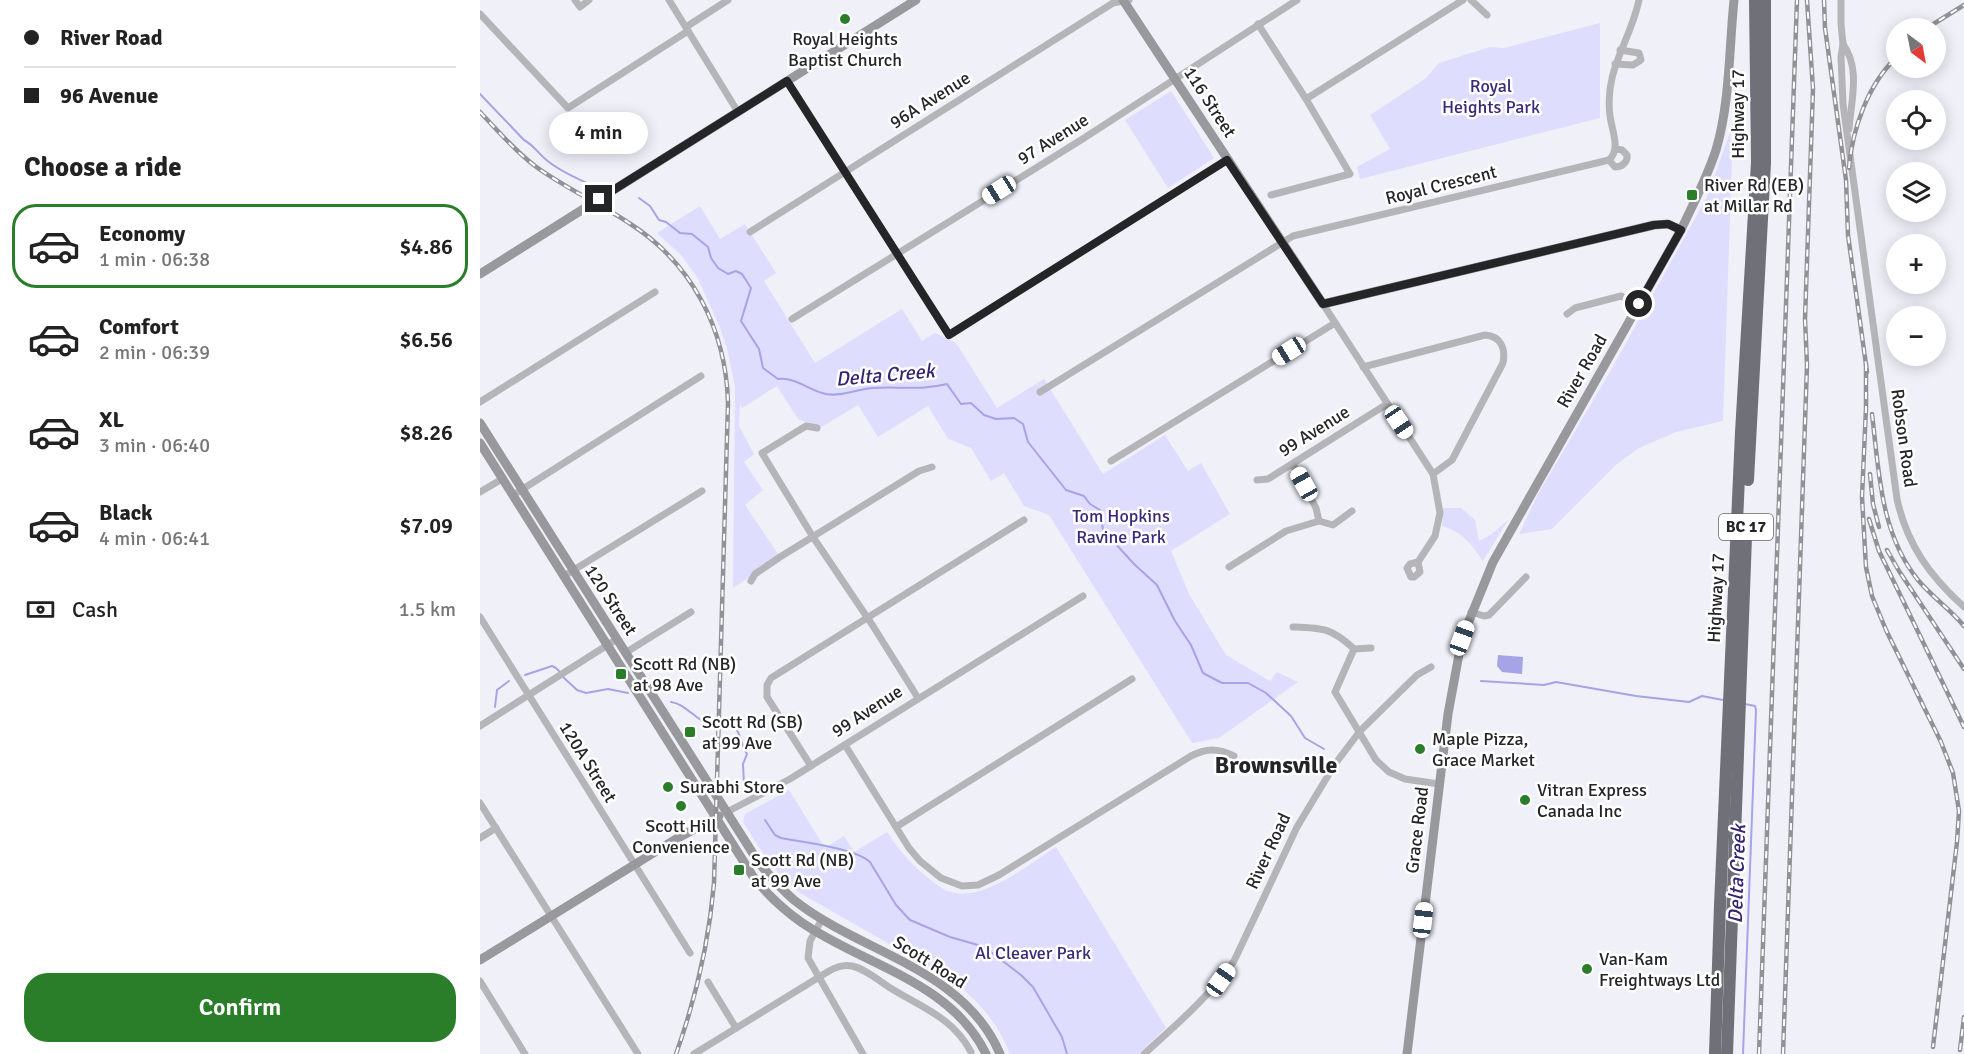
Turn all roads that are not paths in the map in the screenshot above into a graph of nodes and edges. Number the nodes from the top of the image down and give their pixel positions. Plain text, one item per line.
1 (575, 0) edge
2 (589, 0) edge
3 (669, 0) edge
4 (728, 0) edge
5 (916, 0) edge
6 (1125, 0) edge
7 (1297, 0) edge
8 (1463, 0) edge
9 (1471, 0) edge
10 (1639, 0) edge
11 (1734, 0) edge
12 (1755, 0) edge
13 (1765, 0) edge
14 (1840, 0) edge
15 (480, 14) edge
16 (1487, 15) dead end
17 (1258, 24) junction
18 (687, 29) junction
19 (1843, 44) junction
20 (1620, 50) junction
21 (1615, 64) junction
22 (1175, 78) junction
23 (787, 81) junction
24 (1306, 99) junction
25 (738, 112) junction
26 (1848, 145) junction
27 (1616, 149) junction
28 (1227, 160) junction
29 (1609, 160) junction
30 (845, 172) junction
31 (1271, 195) dead end
32 (1681, 230) junction
33 (750, 232) dead end
34 (1282, 243) junction
35 (898, 254) junction
36 (480, 274) edge
37 (655, 292) dead end
38 (1323, 304) junction
39 (1639, 304) junction
40 (1567, 314) dead end
41 (792, 319) dead end
42 (1335, 323) junction
43 (1363, 367) junction
44 (701, 376) dead end
45 (1040, 393) dead end
46 (480, 402) edge
47 (1387, 404) junction
48 (480, 423) edge
49 (817, 428) dead end
50 (480, 443) edge
51 (1111, 461) dead end
52 (1293, 464) junction
53 (932, 467) dead end
54 (1433, 474) junction
55 (502, 478) junction
56 (1257, 480) dead end
57 (522, 490) junction
58 (480, 492) edge
59 (702, 492) dead end
60 (513, 495) junction
61 (1352, 511) dead end
62 (1024, 520) dead end
63 (1319, 521) junction
64 (813, 537) junction
65 (1418, 562) dead end
66 (1229, 567) dead end
67 (569, 573) junction
68 (1526, 577) dead end
69 (751, 581) dead end
70 (1083, 596) dead end
71 (1964, 607) edge
72 (691, 612) dead end
73 (1471, 612) junction
74 (480, 618) edge
75 (866, 618) junction
76 (1293, 627) dead end
77 (612, 642) junction
78 (1371, 648) dead end
79 (1354, 649) junction
80 (625, 653) junction
81 (1431, 667) dead end
82 (1132, 678) dead end
83 (529, 695) junction
84 (918, 698) junction
85 (480, 726) edge
86 (1360, 732) junction
87 (845, 745) junction
88 (1234, 756) dead end
89 (811, 766) junction
90 (1439, 784) junction
91 (480, 803) edge
92 (727, 812) junction
93 (716, 818) junction
94 (896, 827) junction
95 (496, 828) junction
96 (480, 838) edge
97 (635, 865) junction
98 (553, 916) junction
99 (822, 919) junction
100 (815, 931) junction
101 (690, 953) dead end
102 (480, 960) edge
103 (818, 978) junction
104 (480, 981) edge
105 (708, 982) dead end
106 (736, 1028) junction
107 (971, 1052) dead end
108 (860, 1053) edge
109 (525, 1054) edge
110 (638, 1054) edge
111 (694, 1054) edge
112 (986, 1054) edge
113 (1000, 1054) edge
114 (1144, 1054) edge
115 (1407, 1054) edge
116 (1718, 1054) edge

1 - 2 street
3 - 18 street
4 - 18 street
5 - 23 street
6 - 22 street, 116 Street
6 - 30 street, 96A Avenue
7 - 17 street, 97 Avenue
8 - 24 street
9 - 16 street
10 - 20 street, Royal Crescent
11 - 32 street, River Road
12 - 116 highway, Highway 17 / BC 17
13 - 116 highway, Highway 17 / BC 17
14 - 19 street, Robson Road
15 - 18 street
17 - 22 street, 97 Avenue
17 - 24 street
18 - 25 street
19 - 26 street, Robson Road
19 - 26 street, Robson Road
20 - 21 street, Royal Crescent
20 - 21 street
21 - 27 street, Royal Crescent
22 - 28 street, 116 Street
22 - 35 street, 97 Avenue
23 - 25 street
23 - 30 street
24 - 31 street
25 - 36 street
26 - 71 street, Robson Road
27 - 29 street
27 - 29 street, Royal Crescent
28 - 34 street, 116 Street
28 - 35 street
29 - 34 street, Royal Crescent
30 - 33 street, 96A Avenue
30 - 35 street
32 - 38 street
32 - 39 street, River Road
34 - 38 street, 116 Street
34 - 45 street, Royal Crescent
35 - 41 street, 97 Avenue
37 - 46 street
38 - 42 street, 116 Street
39 - 40 street
39 - 73 street, River Road
42 - 43 street, 116 Street
42 - 51 street
43 - 47 street, 116 Street
43 - 54 street
44 - 57 street
47 - 52 street, 99 Avenue
47 - 54 street, 116 Street
48 - 57 street, 120 Street
49 - 64 street
50 - 55 street, 120 Street
52 - 56 street, 99 Avenue
52 - 63 street
53 - 64 street
54 - 65 street, 116 Street
55 - 58 street
55 - 60 street, 120 Street
57 - 60 street
57 - 67 street, 120 Street
59 - 67 street
60 - 67 street, 120 Street
61 - 63 street
62 - 75 street
63 - 66 street
64 - 69 street
64 - 75 street
67 - 77 street, 120 Street
68 - 73 street
70 - 84 street, 99 Avenue
72 - 80 street
73 - 90 street, Grace Road
74 - 83 street, 120A Street
75 - 84 street
75 - 89 street
76 - 79 street
77 - 80 street, 120 Street
77 - 83 street
77 - 93 street, 120 Street
78 - 79 street
79 - 86 street
80 - 92 street, 120 Street
81 - 86 street, River Road
82 - 94 street
83 - 85 street
83 - 97 street, 120A Street
84 - 87 street, 99 Avenue
86 - 90 street
86 - 114 street, River Road
87 - 89 street, 99 Avenue
87 - 94 street
88 - 94 street
89 - 92 street, 99 Avenue
90 - 115 street, Grace Road
91 - 95 street
92 - 93 street, 99 Avenue
92 - 99 street, 120 Street
93 - 97 street, 99 Avenue
93 - 100 street, 120 Street
95 - 96 street
95 - 98 street
97 - 98 street, 99 Avenue
97 - 101 street, 120A Street
98 - 102 street, 99 Avenue
98 - 110 street
99 - 100 street
99 - 113 street, Scott Road
100 - 103 street
100 - 112 street, Scott Road
103 - 106 street
103 - 107 street
103 - 108 street
104 - 109 street
105 - 106 street
106 - 111 street

